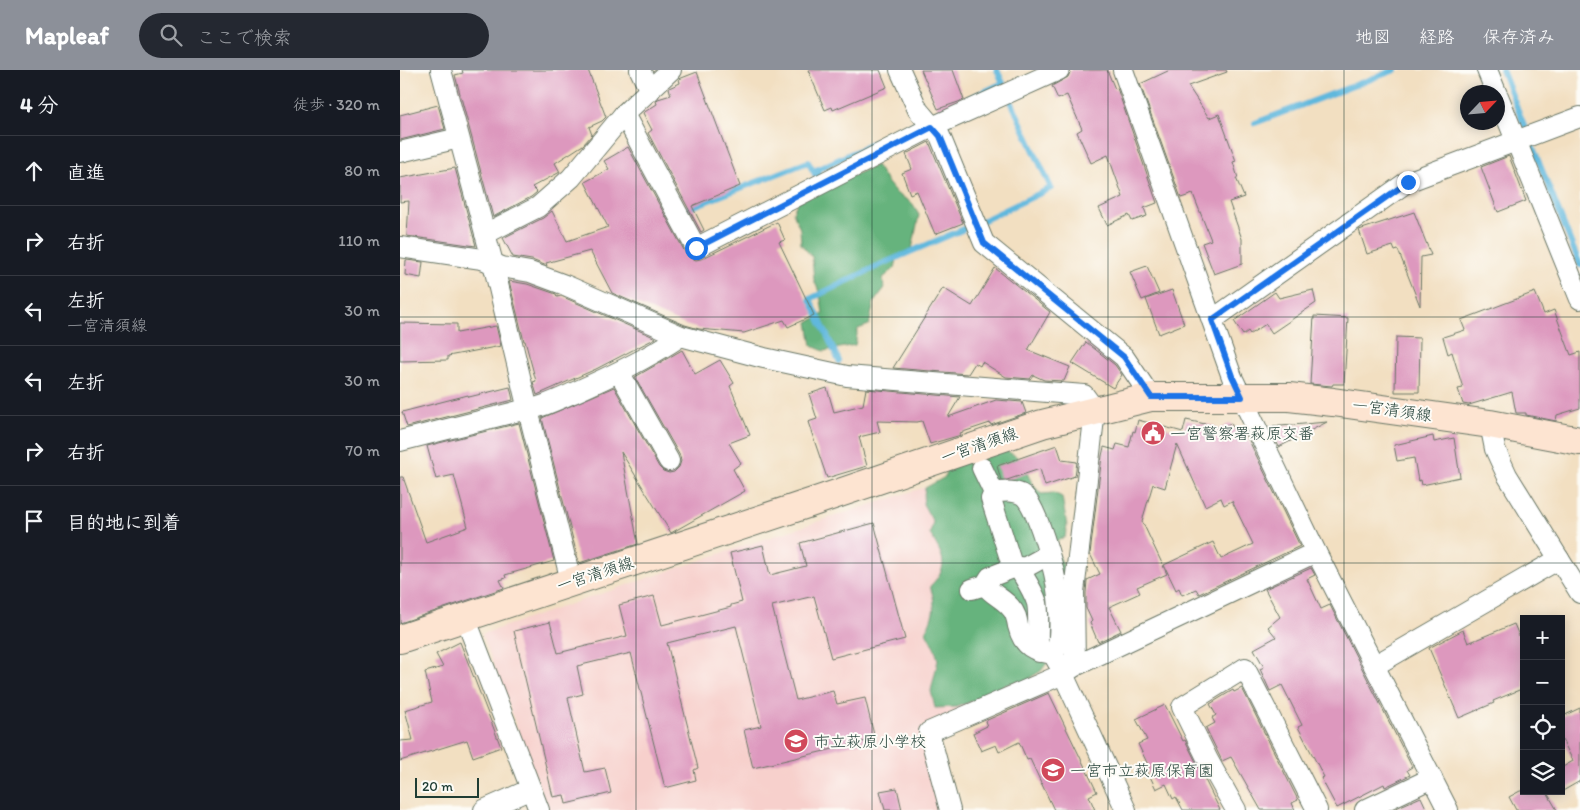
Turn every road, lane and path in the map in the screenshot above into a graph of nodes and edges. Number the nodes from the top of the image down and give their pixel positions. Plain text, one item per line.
1 (440, 70) edge
2 (640, 70) edge
3 (672, 70) edge
4 (900, 70) edge
5 (1060, 70) edge
6 (1123, 70) edge
7 (1487, 70) edge
8 (1493, 85) edge
9 (650, 91) junction
10 (1505, 106) edge
11 (624, 114) junction
12 (1580, 117) edge
13 (932, 127) junction
14 (459, 138) junction
15 (1526, 138) junction
16 (400, 152) edge
17 (485, 234) junction
18 (400, 247) edge
19 (493, 263) junction
20 (1580, 299) edge
21 (1212, 320) junction
22 (681, 336) junction
23 (619, 372) junction
24 (1151, 397) junction
25 (1242, 397) junction
26 (528, 410) junction
27 (1095, 410) junction
28 (1490, 424) junction
29 (400, 441) edge
30 (1580, 441) edge
31 (669, 461) dead end
32 (982, 468) dead end
33 (994, 493) junction
34 (1316, 552) junction
35 (1048, 555) junction
36 (1559, 559) junction
37 (1015, 568) junction
38 (571, 581) junction
39 (1580, 592) edge
40 (464, 617) junction
41 (400, 639) edge
42 (1057, 662) junction
43 (1374, 666) junction
44 (1432, 778) junction
45 (531, 789) junction
46 (484, 810) edge
47 (539, 810) edge
48 (950, 810) edge
49 (1126, 810) edge
50 (1236, 810) edge
51 (1316, 810) edge
52 (1365, 810) edge
53 (1448, 810) edge

1 - 14 street
2 - 9 street
3 - 9 street
4 - 13 street
5 - 13 street
6 - 21 street
7 - 8 street
9 - 11 street
10 - 15 street
11 - 13 street
11 - 17 street
12 - 15 street
13 - 24 street
14 - 16 street
14 - 17 street
15 - 20 street
15 - 21 street
17 - 19 street
18 - 19 street
19 - 22 street
19 - 26 street
21 - 25 street
22 - 23 street
22 - 27 street
23 - 26 street
23 - 31 street
24 - 25 main road, 一宮清須線
24 - 27 main road, 一宮清須線
25 - 28 main road, 一宮清須線
25 - 34 street
26 - 29 street
26 - 38 street
27 - 38 main road, 一宮清須線
27 - 42 street
28 - 30 main road, 一宮清須線
28 - 36 street
32 - 33 street
33 - 35 street
33 - 37 street
34 - 42 street
34 - 43 street
35 - 37 street
35 - 42 street
36 - 39 street
36 - 43 street
37 - 42 street
37 - 42 street
38 - 40 main road, 一宮清須線
40 - 41 main road, 一宮清須線
40 - 45 street
42 - 48 street
42 - 49 street
43 - 44 street
44 - 52 street
44 - 53 street
45 - 46 street
45 - 47 street
50 - 51 street

